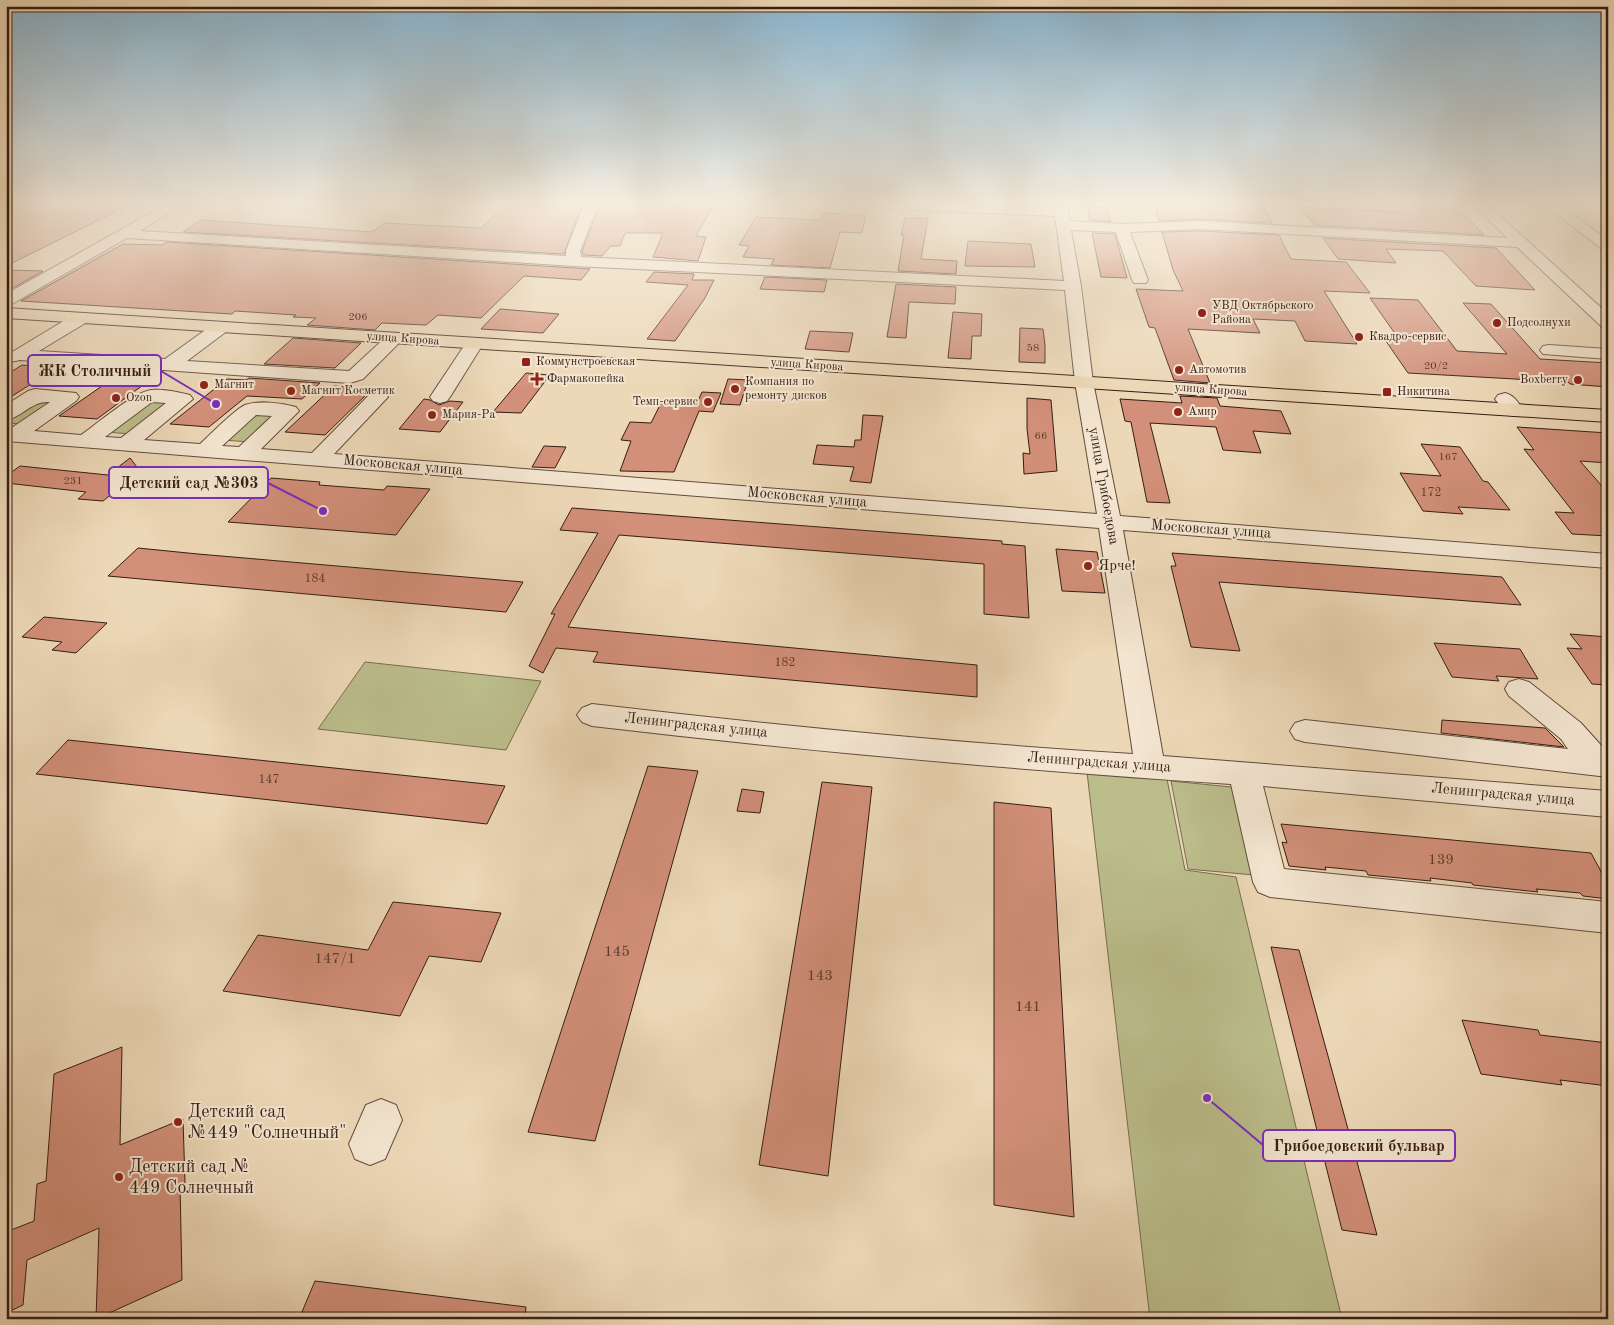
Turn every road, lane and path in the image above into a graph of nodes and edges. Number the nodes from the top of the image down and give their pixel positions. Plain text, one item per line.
1 (65, 267) edge
2 (690, 267) edge
3 (1070, 267) edge
4 (1135, 267) edge
5 (1547, 267) edge
6 (1140, 280) dead end
7 (1073, 286) junction
8 (6, 300) edge
9 (6, 313) edge
10 (81, 318) junction
11 (1608, 323) edge
12 (220, 327) junction
13 (394, 339) junction
14 (474, 344) junction
15 (1548, 350) dead end
16 (1608, 354) edge
17 (13, 357) edge
18 (169, 365) junction
19 (1084, 382) junction
20 (378, 396) dead end
21 (440, 397) dead end
22 (6, 414) edge
23 (1608, 416) edge
24 (10, 435) edge
25 (86, 441) junction
26 (126, 444) junction
27 (204, 451) junction
28 (244, 454) junction
29 (317, 460) junction
30 (1110, 522) junction
31 (1608, 561) edge
32 (1519, 689) dead end
33 (592, 715) dead end
34 (1305, 731) dead end
35 (1602, 764) edge
36 (1150, 767) junction
37 (1244, 773) junction
38 (1608, 804) edge
39 (1608, 918) edge

1 - 8 street
2 - 7 street
3 - 7 street, улица Грибоедова
4 - 6 street
5 - 11 street
7 - 19 street, улица Грибоедова
9 - 10 main road, улица Кирова
10 - 12 main road, улица Кирова
10 - 17 street
12 - 13 main road, улица Кирова
12 - 18 street
13 - 14 main road, улица Кирова
13 - 18 street
14 - 19 main road, улица Кирова
14 - 21 street
15 - 16 street
17 - 18 street
19 - 23 main road, улица Кирова
19 - 30 street, улица Грибоедова
20 - 29 street
22 - 24 street
24 - 25 street, Московская улица
25 - 26 street, Московская улица
25 - 26 street
26 - 27 street, Московская улица
27 - 28 street, Московская улица
27 - 28 street
28 - 29 street, Московская улица
29 - 30 street, Московская улица
30 - 31 street, Московская улица
30 - 36 street, улица Грибоедова
32 - 35 street
33 - 36 street, Ленинградская улица
34 - 35 street
36 - 37 street, Ленинградская улица
37 - 38 street, Ленинградская улица
37 - 39 street

